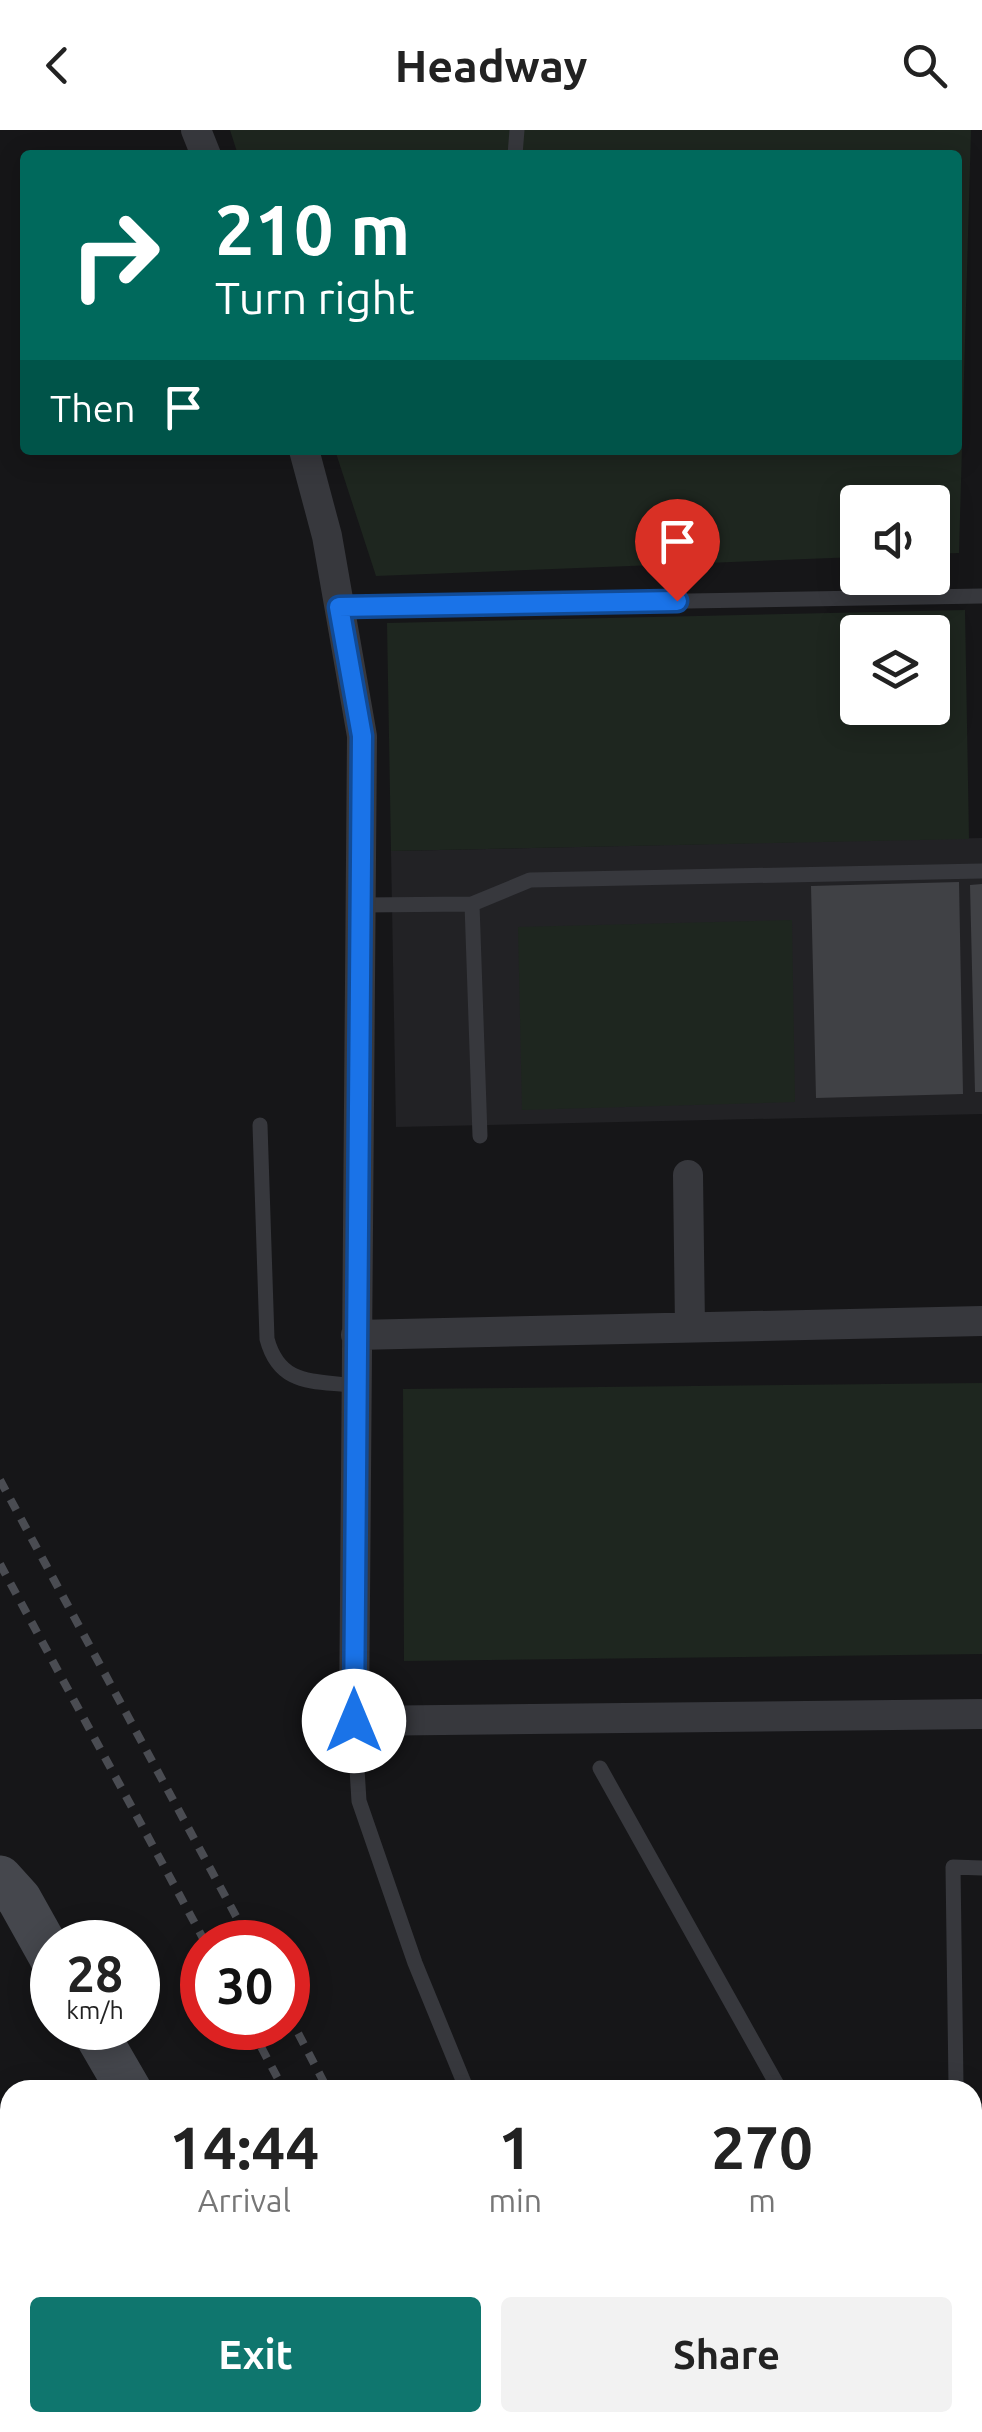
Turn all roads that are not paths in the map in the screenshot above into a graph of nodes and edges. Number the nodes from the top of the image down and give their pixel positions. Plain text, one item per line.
1 (305, 455) edge
2 (982, 596) edge
3 (339, 607) junction
4 (982, 871) edge
5 (472, 904) junction
6 (363, 906) junction
7 (260, 1125) dead end
8 (480, 1136) dead end
9 (688, 1175) dead end
10 (982, 1321) edge
11 (690, 1326) junction
12 (356, 1335) junction
13 (356, 1386) junction
14 (982, 1714) edge
15 (354, 1721) junction
16 (600, 1768) dead end
17 (982, 1868) edge
18 (0, 1878) edge
19 (31, 1920) edge
20 (106, 2050) edge
21 (123, 2080) edge
22 (463, 2080) edge
23 (774, 2080) edge
24 (956, 2080) edge

1 - 3 street
2 - 3 lane
3 - 6 street
4 - 5 lane
5 - 6 lane
5 - 8 lane
6 - 12 street
7 - 13 lane
9 - 11 street
10 - 11 street
11 - 12 street
12 - 13 street
13 - 15 street
14 - 15 street
15 - 22 lane
16 - 23 lane
17 - 24 lane
18 - 19 street
20 - 21 street

